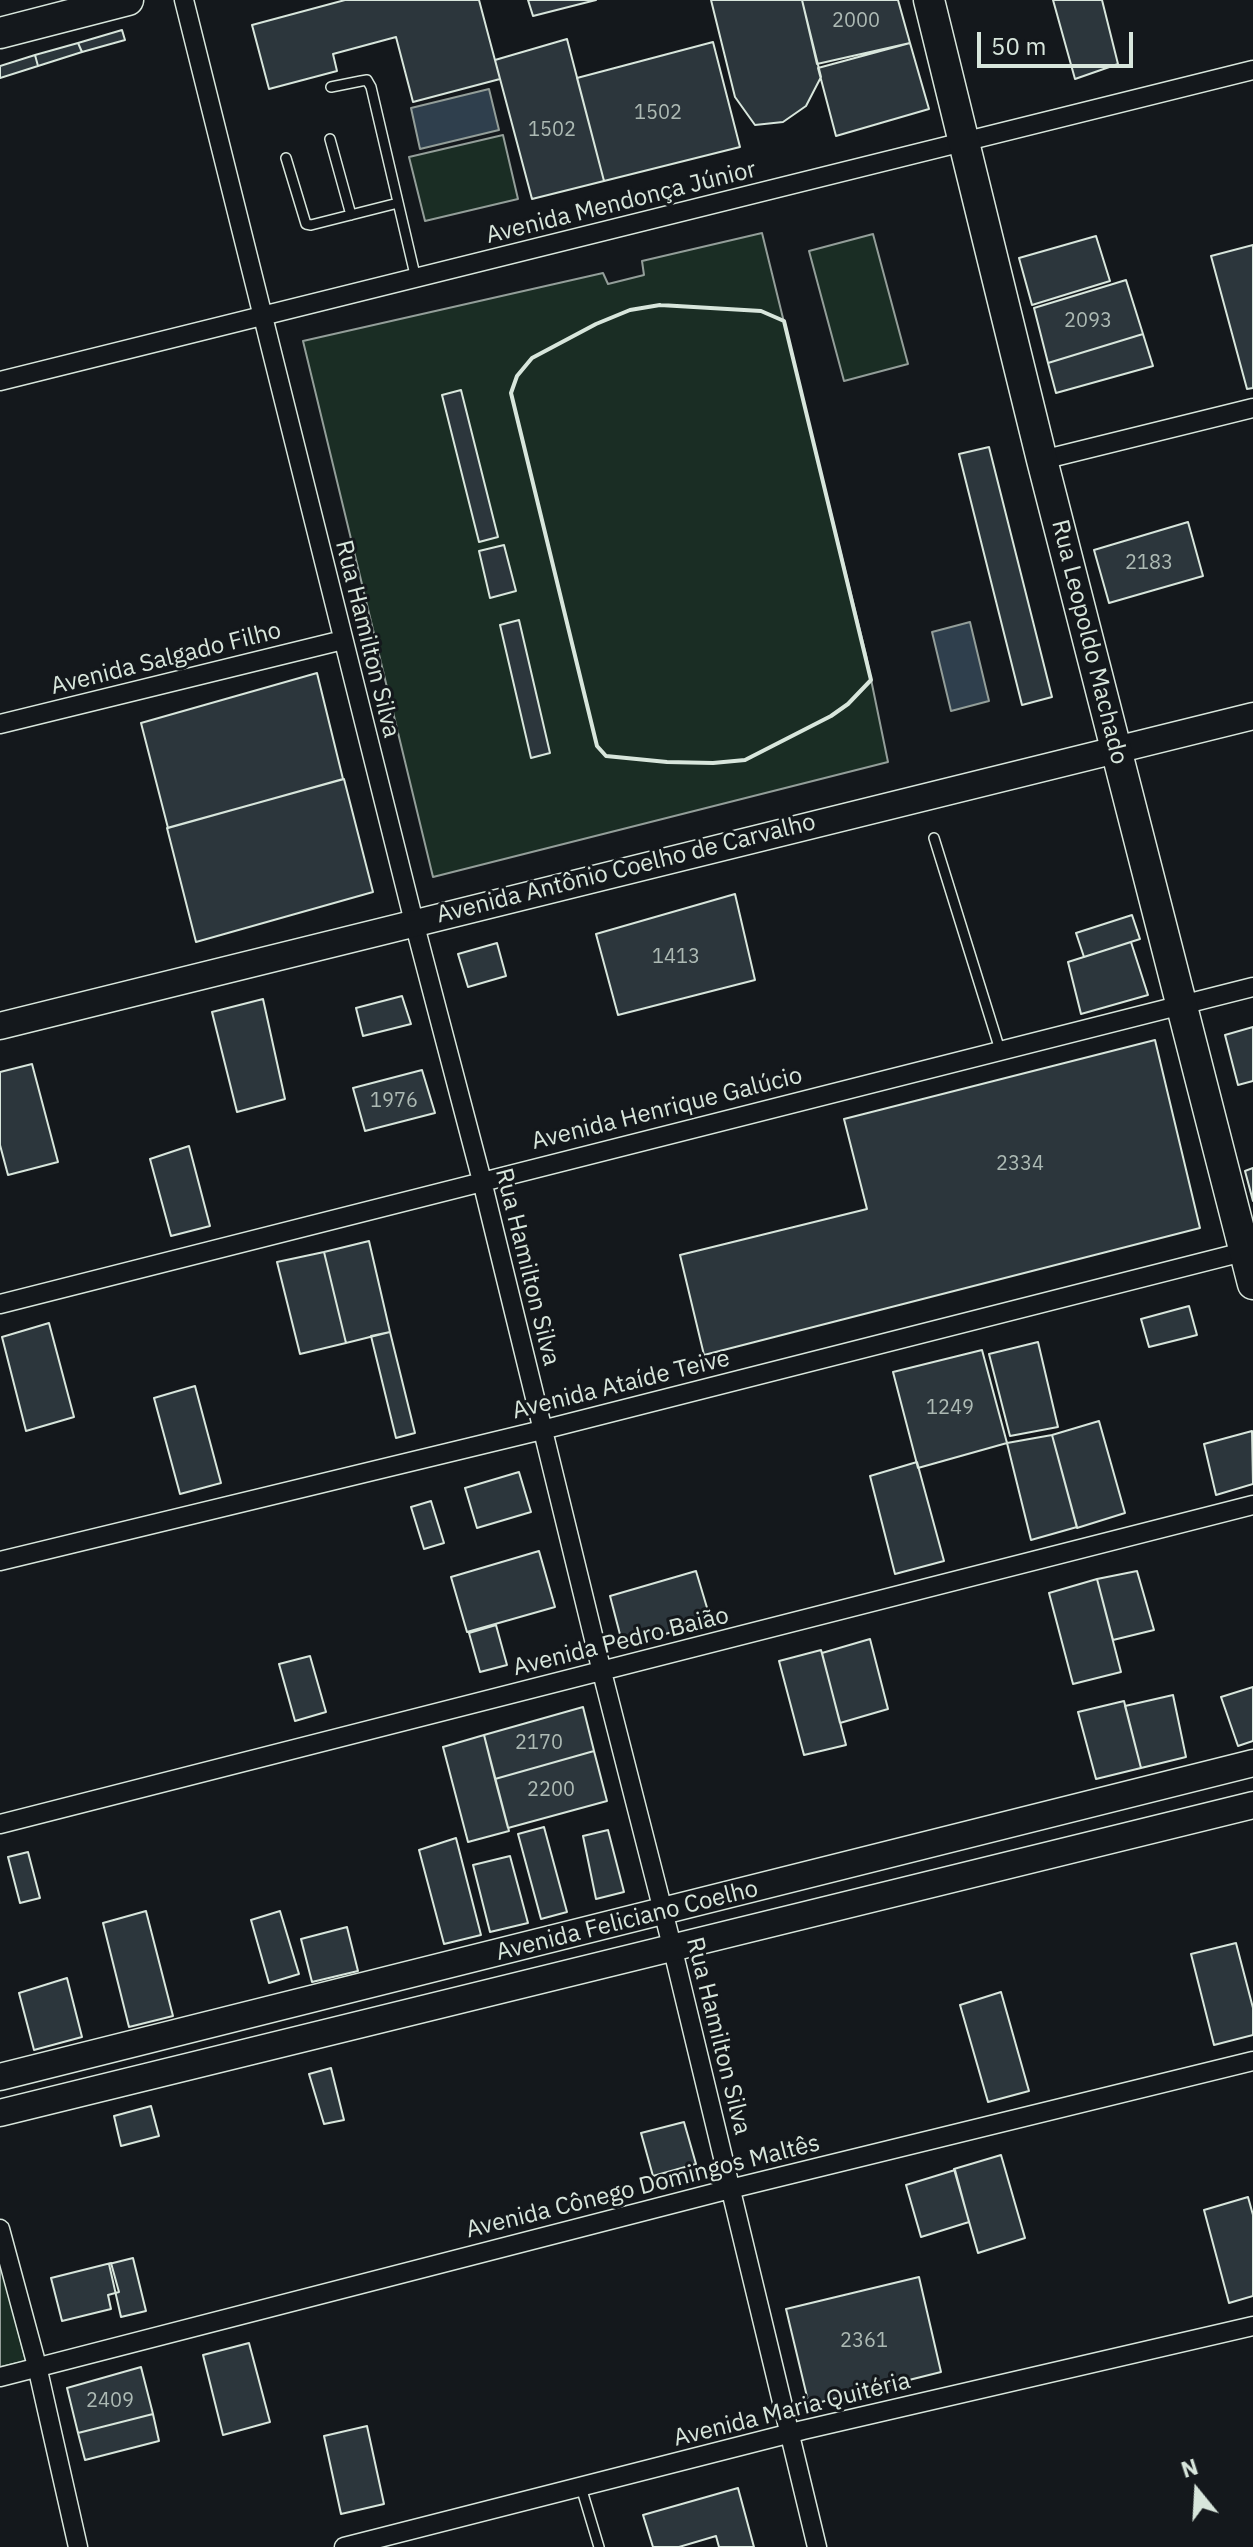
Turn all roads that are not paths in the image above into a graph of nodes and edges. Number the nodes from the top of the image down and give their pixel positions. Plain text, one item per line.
1 (128, 0) edge
2 (184, 0) edge
3 (929, 0) edge
4 (0, 33) edge
5 (1253, 70) edge
6 (331, 87) dead end
7 (330, 139) dead end
8 (963, 143) junction
9 (286, 158) dead end
10 (398, 203) junction
11 (351, 215) junction
12 (416, 279) junction
13 (263, 318) junction
14 (0, 381) edge
15 (1253, 408) edge
16 (1042, 460) junction
17 (343, 640) junction
18 (1253, 716) edge
19 (0, 724) edge
20 (1116, 748) junction
21 (934, 838) dead end
22 (414, 922) junction
23 (1253, 987) edge
24 (1182, 1004) junction
25 (0, 1026) edge
26 (1000, 1050) junction
27 (482, 1181) junction
28 (1249, 1250) edge
29 (1253, 1284) edge
30 (0, 1304) edge
31 (542, 1430) junction
32 (1253, 1505) edge
33 (0, 1561) edge
34 (602, 1672) junction
35 (1253, 1763) edge
36 (1253, 1805) edge
37 (1015, 1823) junction
38 (0, 1824) edge
39 (1025, 1861) junction
40 (662, 1912) junction
41 (672, 1946) junction
42 (327, 1997) junction
43 (335, 2032) junction
44 (1253, 2061) edge
45 (0, 2077) edge
46 (0, 2113) edge
47 (730, 2189) junction
48 (0, 2229) edge
49 (1253, 2326) edge
50 (37, 2366) junction
51 (0, 2377) edge
52 (788, 2434) junction
53 (581, 2487) junction
54 (78, 2547) edge
55 (344, 2547) edge
56 (599, 2547) edge
57 (817, 2547) edge

1 - 4 main road
2 - 13 street, Rua Hamilton Silva
3 - 8 main road, Rua Leopoldo Machado
5 - 8 street, Avenida Mendonça Júnior
6 - 10 lane
7 - 11 lane
8 - 12 street, Avenida Mendonça Júnior
8 - 16 main road, Rua Leopoldo Machado
9 - 11 lane
10 - 11 lane
10 - 12 lane
12 - 13 street, Avenida Mendonça Júnior
13 - 14 street, Avenida Mendonça Júnior
13 - 17 street, Rua Hamilton Silva
15 - 16 street
16 - 20 main road, Rua Leopoldo Machado
17 - 19 street, Avenida Salgado Filho
17 - 22 street, Rua Hamilton Silva
18 - 20 street, Avenida Antônio Coelho de Carvalho
20 - 22 street, Avenida Antônio Coelho de Carvalho
20 - 24 main road, Rua Leopoldo Machado
21 - 26 lane
22 - 25 street, Avenida Antônio Coelho de Carvalho
22 - 27 street, Rua Hamilton Silva
23 - 24 street, Avenida Henrique Galúcio
24 - 26 street, Avenida Henrique Galúcio
24 - 28 main road, Rua Leopoldo Machado
26 - 27 street, Avenida Henrique Galúcio
27 - 30 street, Avenida Henrique Galúcio
27 - 31 street, Rua Hamilton Silva
28 - 29 main road, Rua Leopoldo Machado
28 - 31 street, Avenida Ataíde Teive
31 - 33 street, Avenida Ataíde Teive
31 - 34 street, Rua Hamilton Silva
32 - 34 street, Avenida Pedro Baião
34 - 38 street, Avenida Pedro Baião
34 - 40 street, Rua Hamilton Silva
35 - 37 street, Avenida Feliciano Coelho
36 - 39 street, Avenida Feliciano Coelho
37 - 39 street
37 - 40 street, Avenida Feliciano Coelho
39 - 41 street, Avenida Feliciano Coelho
40 - 41 street, Rua Hamilton Silva
40 - 42 street, Avenida Feliciano Coelho
41 - 43 street, Avenida Feliciano Coelho
41 - 47 street, Rua Hamilton Silva
42 - 43 street
42 - 45 street, Avenida Feliciano Coelho
43 - 46 street, Avenida Feliciano Coelho
44 - 47 street, Avenida Cônego Domingos Maltês
47 - 50 street, Avenida Cônego Domingos Maltês
47 - 52 street, Rua Hamilton Silva
48 - 50 street
49 - 52 street, Avenida Maria Quitéria
50 - 51 street, Avenida Cônego Domingos Maltês
50 - 54 street
52 - 53 street, Avenida Maria Quitéria
52 - 57 street, Rua Hamilton Silva
53 - 55 street, Avenida Maria Quitéria
53 - 56 lane

